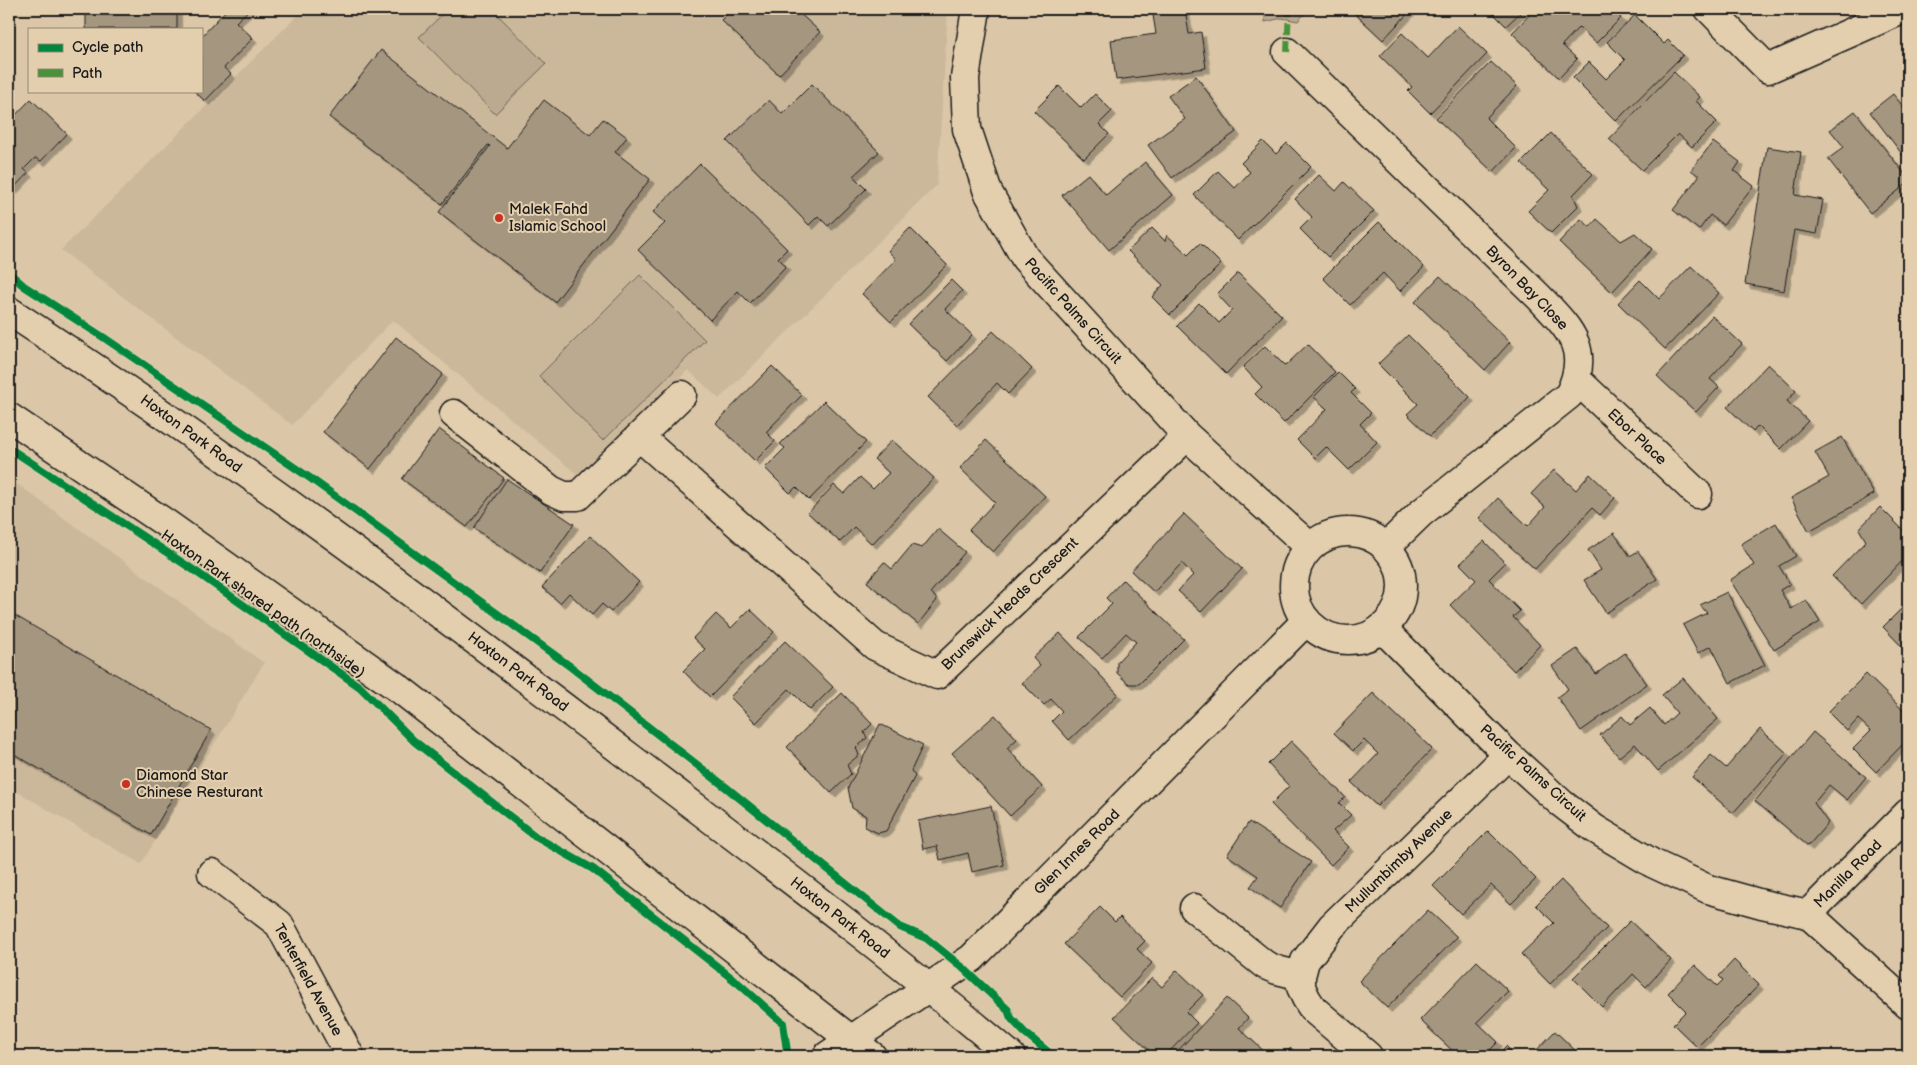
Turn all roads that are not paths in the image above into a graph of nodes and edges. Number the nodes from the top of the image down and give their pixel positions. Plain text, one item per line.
1 (976, 9) edge
2 (1709, 9) edge
3 (1904, 9) edge
4 (1287, 52) dead end
5 (9, 311) edge
6 (1577, 380) junction
7 (682, 395) dead end
8 (454, 414) dead end
9 (9, 417) edge
10 (1187, 436) junction
11 (640, 437) junction
12 (1698, 494) dead end
13 (1310, 547) junction
14 (1386, 547) junction
15 (1306, 621) junction
16 (1382, 628) junction
17 (1508, 754) junction
18 (1908, 813) edge
19 (212, 873) dead end
20 (1194, 908) dead end
21 (1808, 914) junction
22 (1301, 976) junction
23 (931, 988) junction
24 (1908, 1005) edge
25 (851, 1038) junction
26 (350, 1056) edge
27 (827, 1056) edge
28 (872, 1056) edge
29 (1011, 1056) edge
30 (1368, 1056) edge

1 - 10 street, Pacific Palms Circuit
2 - 3 street
4 - 6 street, Byron Bay Close
5 - 23 street, Hoxton Park Road
6 - 12 street, Ebor Place
6 - 14 street
7 - 11 street
8 - 11 street
9 - 25 street
10 - 11 street, Brunswick Heads Crescent
10 - 13 street, Pacific Palms Circuit
13 - 14 street
13 - 15 street
14 - 16 street
15 - 16 street
15 - 23 street, Glen Innes Road
16 - 17 street, Pacific Palms Circuit
17 - 21 street, Pacific Palms Circuit
17 - 22 street, Mullumbimby Avenue
18 - 21 street, Manilla Road
19 - 26 street, Tenterfield Avenue
20 - 22 street
21 - 24 street
22 - 30 street
23 - 25 street, Glen Innes Road
23 - 29 street, Hoxton Park Road
25 - 27 street, Glen Innes Road
25 - 28 street

